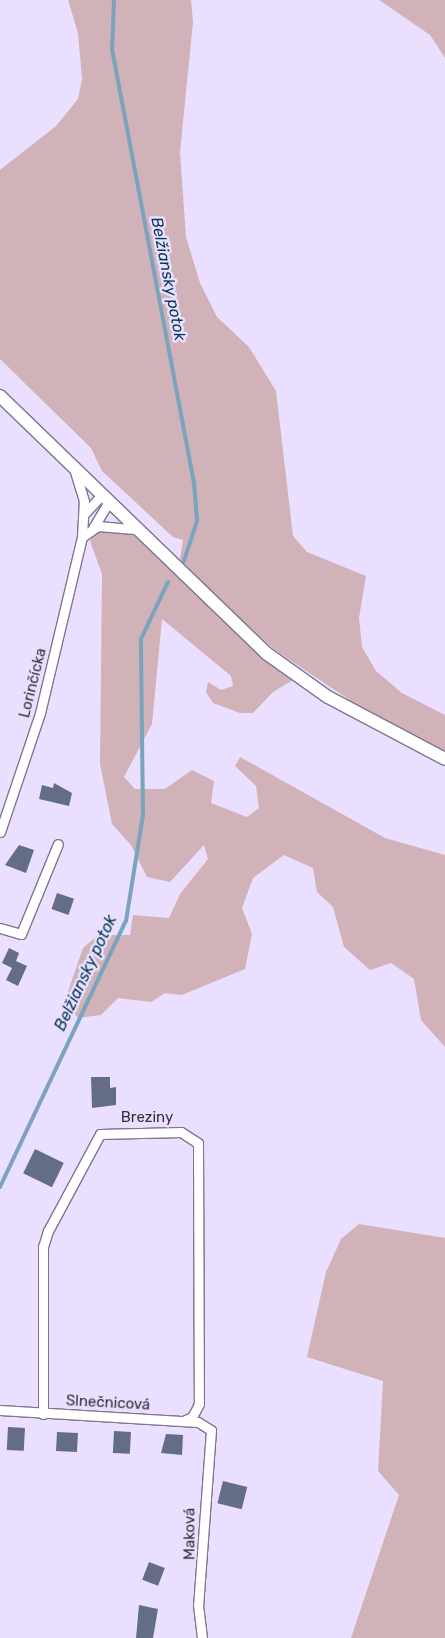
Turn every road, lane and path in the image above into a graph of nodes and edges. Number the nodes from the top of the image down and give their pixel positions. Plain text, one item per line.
1 (0, 396) edge
2 (74, 470) junction
3 (105, 500) junction
4 (84, 514) junction
5 (93, 528) junction
6 (134, 528) junction
7 (82, 537) junction
8 (445, 759) edge
9 (0, 832) edge
10 (58, 844) dead end
11 (0, 928) edge
12 (0, 1410) edge
13 (42, 1414) junction
14 (183, 1421) junction
15 (211, 1430) joint
16 (202, 1638) edge

1 - 2 main road
2 - 3 main road
2 - 4 street, Lorinčícka
3 - 4 street
3 - 5 street
3 - 6 main road
4 - 7 street, Lorinčícka
5 - 6 street
5 - 7 street
6 - 8 main road
7 - 9 street, Lorinčícka
10 - 11 street
12 - 13 street, Slnečnicová
13 - 14 street, Slnečnicová
13 - 14 street, Breziny
14 - 15 street, Slnečnicová
15 - 16 street, Maková

